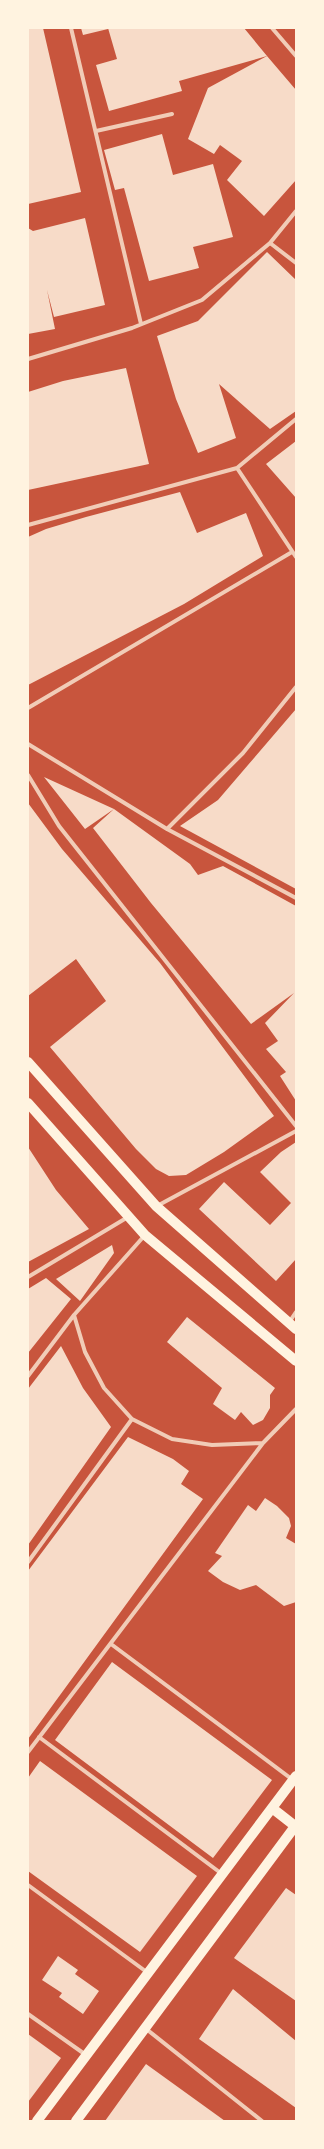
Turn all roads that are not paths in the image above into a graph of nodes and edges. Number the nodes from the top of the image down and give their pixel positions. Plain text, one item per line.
1 (72, 28) edge
2 (272, 28) edge
3 (296, 56) edge
4 (172, 114) dead end
5 (96, 132) junction
6 (296, 211) edge
7 (270, 243) junction
8 (296, 263) edge
9 (141, 324) junction
10 (28, 359) edge
11 (296, 420) edge
12 (237, 468) junction
13 (28, 525) edge
14 (292, 552) junction
15 (296, 557) edge
16 (296, 687) edge
17 (28, 708) edge
18 (28, 744) edge
19 (28, 775) edge
20 (30, 783) edge
21 (166, 829) junction
22 (296, 898) edge
23 (28, 1062) edge
24 (29, 1105) edge
25 (296, 1126) edge
26 (296, 1131) edge
27 (156, 1206) junction
28 (128, 1216) junction
29 (145, 1235) junction
30 (28, 1277) edge
31 (296, 1312) edge
32 (74, 1315) junction
33 (292, 1326) edge
34 (296, 1361) edge
35 (28, 1376) edge
36 (296, 1409) edge
37 (132, 1419) junction
38 (263, 1443) junction
39 (28, 1562) edge
40 (111, 1644) junction
41 (39, 1737) junction
42 (28, 1752) edge
43 (294, 1778) edge
44 (272, 1808) junction
45 (295, 1825) edge
46 (222, 1874) junction
47 (28, 1885) edge
48 (148, 1973) junction
49 (28, 2014) edge
50 (145, 2028) junction
51 (86, 2055) junction
52 (37, 2121) edge
53 (76, 2121) edge
54 (262, 2121) edge

1 - 5 street
2 - 3 street
4 - 5 street
5 - 9 street
6 - 7 street
7 - 8 street
7 - 9 street
9 - 10 street
11 - 12 street
12 - 13 street
12 - 14 street
14 - 15 street
14 - 17 street
16 - 21 street
18 - 21 street
19 - 20 street
20 - 25 street
21 - 22 street
23 - 27 main road
24 - 28 main road
26 - 27 street
27 - 33 main road
28 - 29 main road
28 - 30 street
29 - 32 street
29 - 34 main road
31 - 33 street
32 - 35 street
32 - 37 street
36 - 38 street
37 - 38 street
37 - 39 street
38 - 40 street
40 - 41 street
40 - 43 street
41 - 42 street
41 - 46 street
43 - 44 main road
44 - 45 main road
44 - 46 main road
45 - 50 main road
46 - 48 main road
47 - 48 street
48 - 51 main road
49 - 51 street
50 - 53 main road
50 - 54 street
51 - 52 main road

